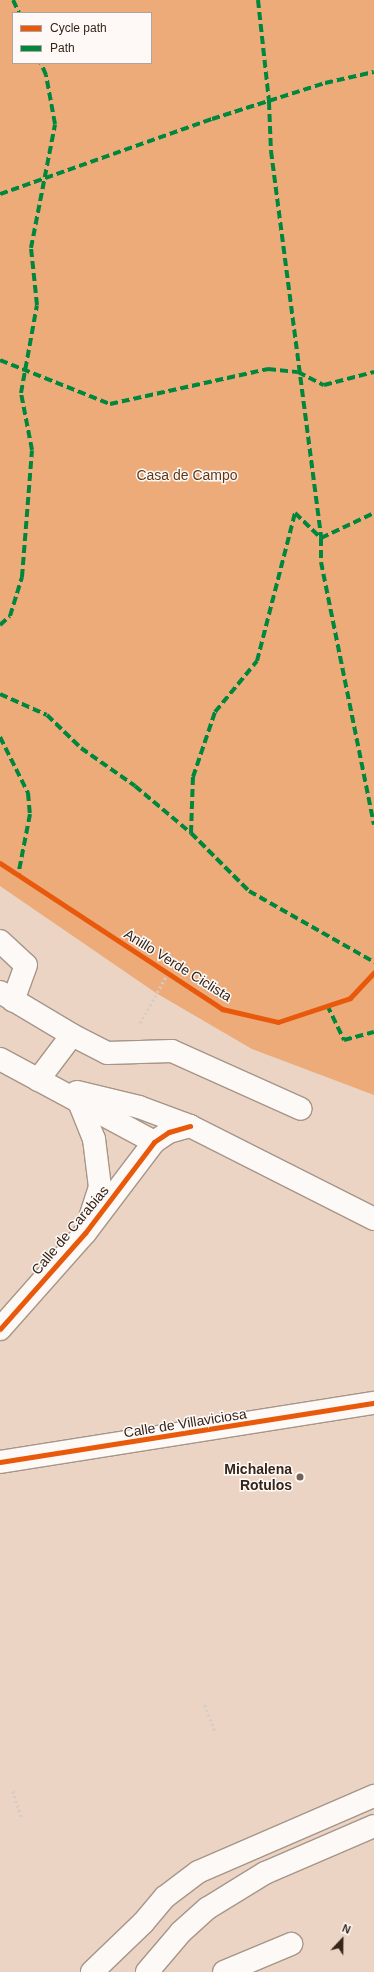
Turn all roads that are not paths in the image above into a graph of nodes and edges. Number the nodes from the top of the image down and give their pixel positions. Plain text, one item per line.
1 (0, 941) edge
2 (7, 996) edge
3 (72, 1035) junction
4 (0, 1060) edge
5 (43, 1082) junction
6 (79, 1102) junction
7 (300, 1110) dead end
8 (190, 1126) junction
9 (154, 1142) junction
10 (374, 1219) edge
11 (85, 1233) junction
12 (0, 1329) edge
13 (374, 1403) edge
14 (0, 1462) edge
15 (374, 1796) edge
16 (374, 1826) edge
17 (291, 1944) dead end
18 (92, 1972) edge
19 (147, 1972) edge
20 (224, 1972) edge

1 - 2 main road
2 - 3 main road
3 - 5 main road
3 - 7 main road
4 - 5 main road
5 - 6 main road
5 - 8 main road
6 - 9 main road
6 - 11 main road
8 - 9 main road
8 - 10 main road
9 - 11 main road, Calle de Carabias
11 - 12 main road, Calle de Carabias
13 - 14 main road, Calle de Villaviciosa
15 - 18 main road
16 - 19 main road
17 - 20 main road

